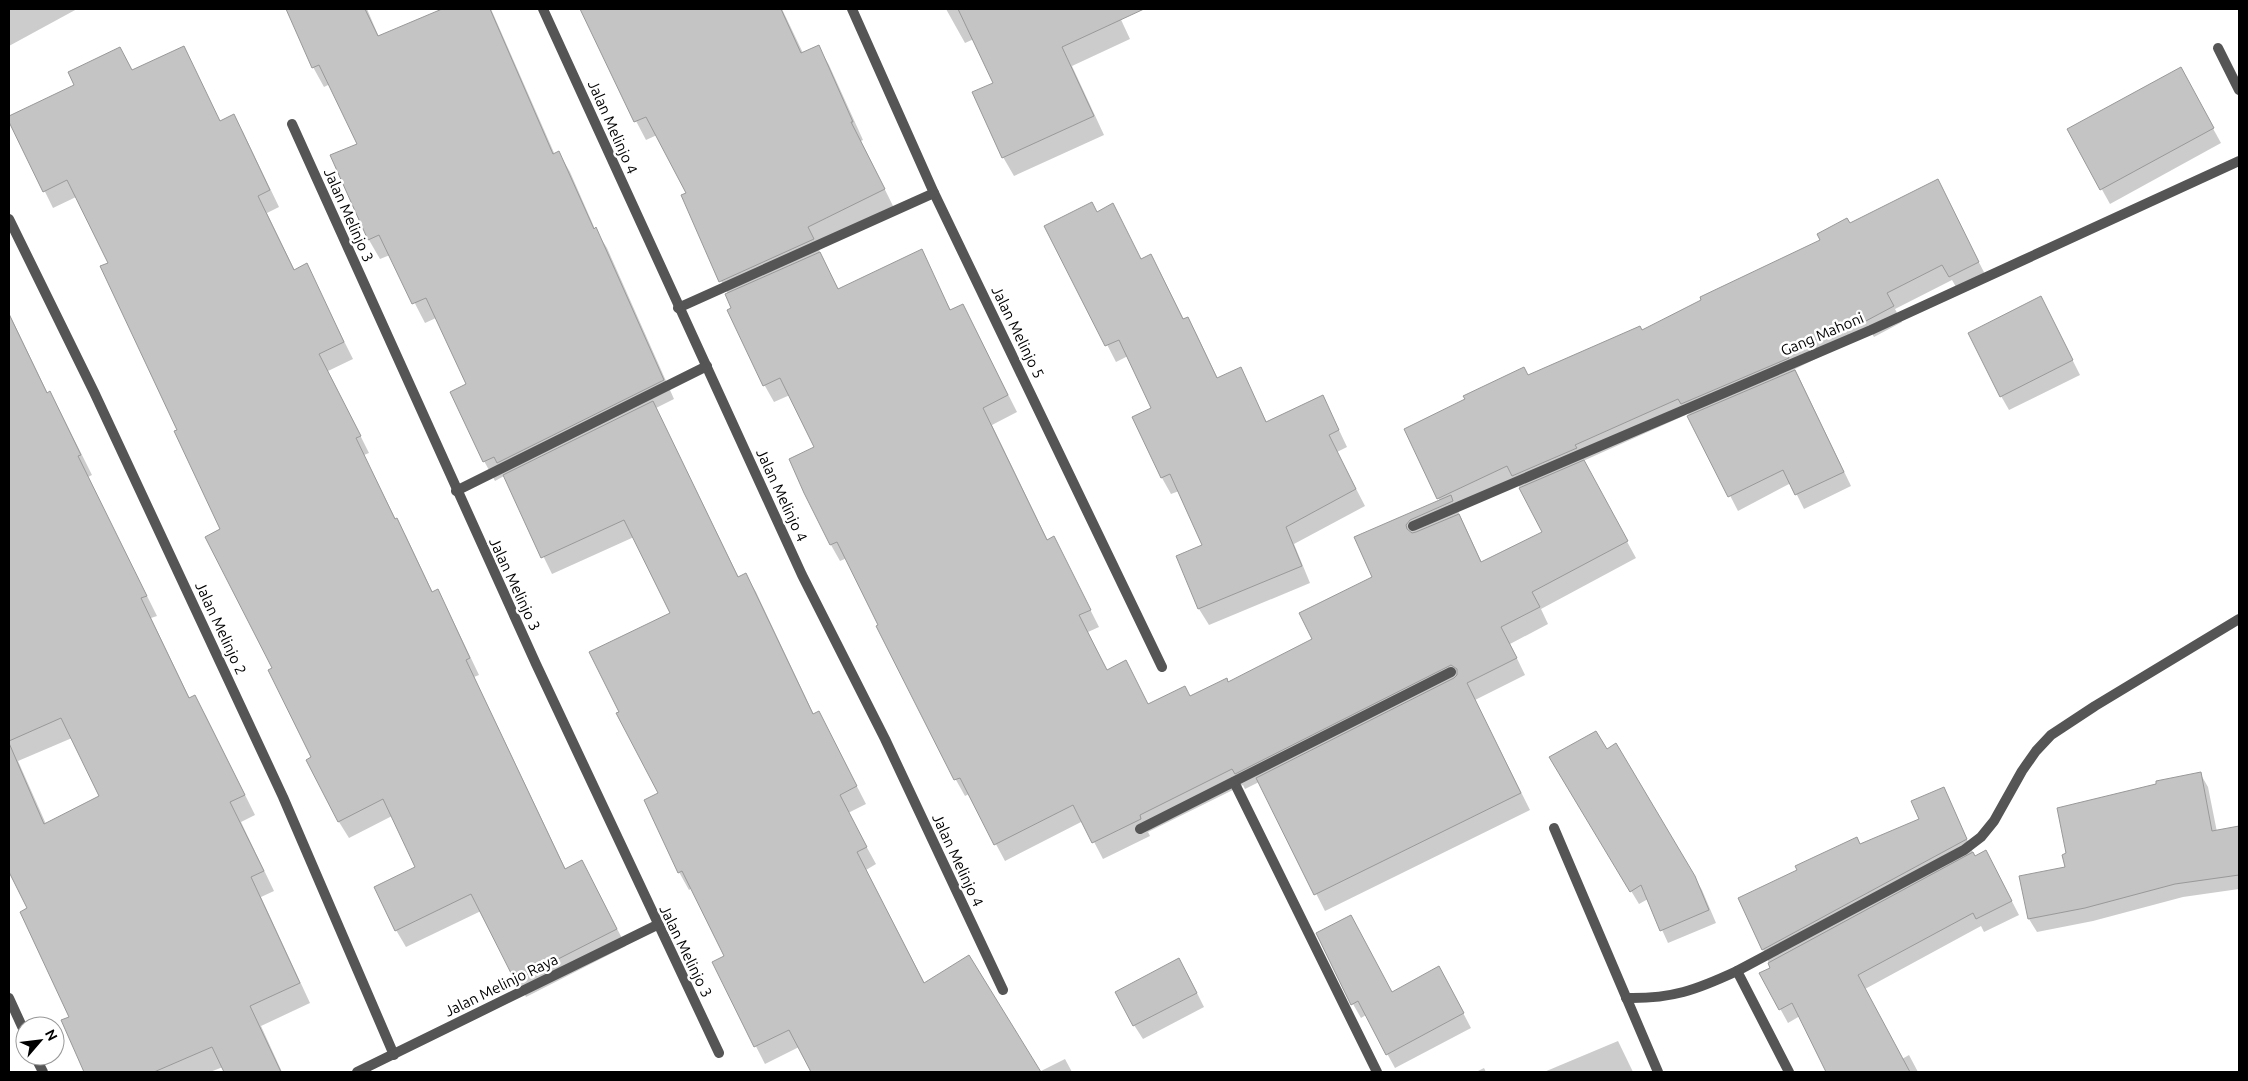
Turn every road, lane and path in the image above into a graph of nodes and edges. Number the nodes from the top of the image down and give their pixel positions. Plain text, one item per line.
1 (543, 9) edge
2 (852, 9) edge
3 (2218, 48) dead end
4 (2239, 90) edge
5 (292, 124) dead end
6 (2239, 161) edge
7 (934, 193) junction
8 (9, 219) edge
9 (678, 308) junction
10 (707, 366) junction
11 (456, 491) junction
12 (1413, 526) dead end
13 (2239, 619) edge
14 (1162, 667) dead end
15 (1451, 672) dead end
16 (1234, 782) junction
17 (1554, 828) dead end
18 (1140, 829) dead end
19 (657, 925) junction
20 (1737, 971) junction
21 (1003, 990) dead end
22 (9, 998) edge
23 (1626, 998) junction
24 (17, 1016) edge
25 (719, 1053) dead end
26 (394, 1055) junction
27 (358, 1072) edge
28 (1377, 1072) edge
29 (1658, 1072) edge
30 (1788, 1072) edge

1 - 9 street, Jalan Melinjo 4
2 - 7 street, Jalan Melinjo 5
3 - 4 street
5 - 11 street, Jalan Melinjo 3
6 - 12 street, Gang Mahoni
7 - 9 street
7 - 14 street, Jalan Melinjo 5
8 - 26 street, Jalan Melinjo 2
9 - 10 street, Jalan Melinjo 4
10 - 11 street
10 - 21 street, Jalan Melinjo 4
11 - 19 street, Jalan Melinjo 3
13 - 20 street
15 - 16 street
16 - 18 street
16 - 28 street
17 - 23 street
19 - 25 street, Jalan Melinjo 3
19 - 26 street, Jalan Melinjo Raya
20 - 23 street
20 - 30 street
22 - 24 street
23 - 29 street
26 - 27 street, Jalan Melinjo Raya

